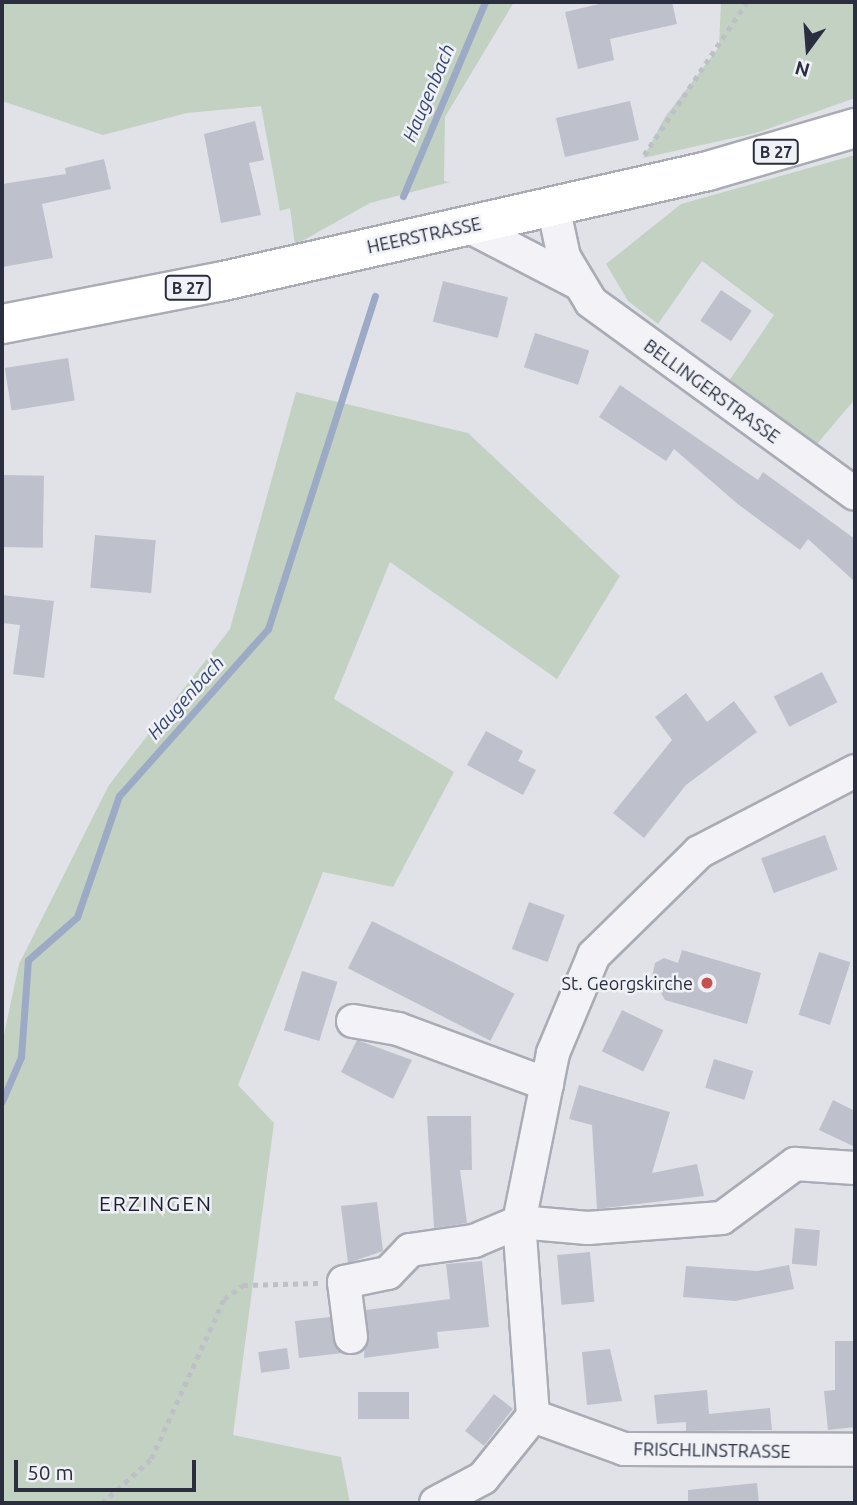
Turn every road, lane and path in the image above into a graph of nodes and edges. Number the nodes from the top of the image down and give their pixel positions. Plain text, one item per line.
1 (747, 2) edge
2 (850, 130) edge
3 (626, 189) junction
4 (553, 206) junction
5 (466, 225) junction
6 (576, 282) junction
7 (2, 324) edge
8 (855, 494) edge
9 (855, 771) edge
10 (353, 1021) dead end
11 (547, 1084) junction
12 (855, 1168) edge
13 (519, 1222) junction
14 (344, 1282) junction
15 (351, 1337) dead end
16 (533, 1416) junction
17 (855, 1450) edge
18 (102, 1503) edge
19 (436, 1503) edge

1 - 3 path
2 - 3 main road, HEERSTRASSE / B 27
3 - 4 main road, HEERSTRASSE / B 27
4 - 5 main road, HEERSTRASSE / B 27
4 - 6 street, BELLINGERSTRASSE
5 - 6 street, BELLINGERSTRASSE
5 - 7 main road, HEERSTRASSE / B 27
6 - 8 street, BELLINGERSTRASSE
9 - 11 street
10 - 11 street
11 - 13 street
12 - 13 street
13 - 14 street
13 - 16 street
14 - 15 street
14 - 18 path
16 - 17 street, FRISCHLINSTRASSE
16 - 19 street

